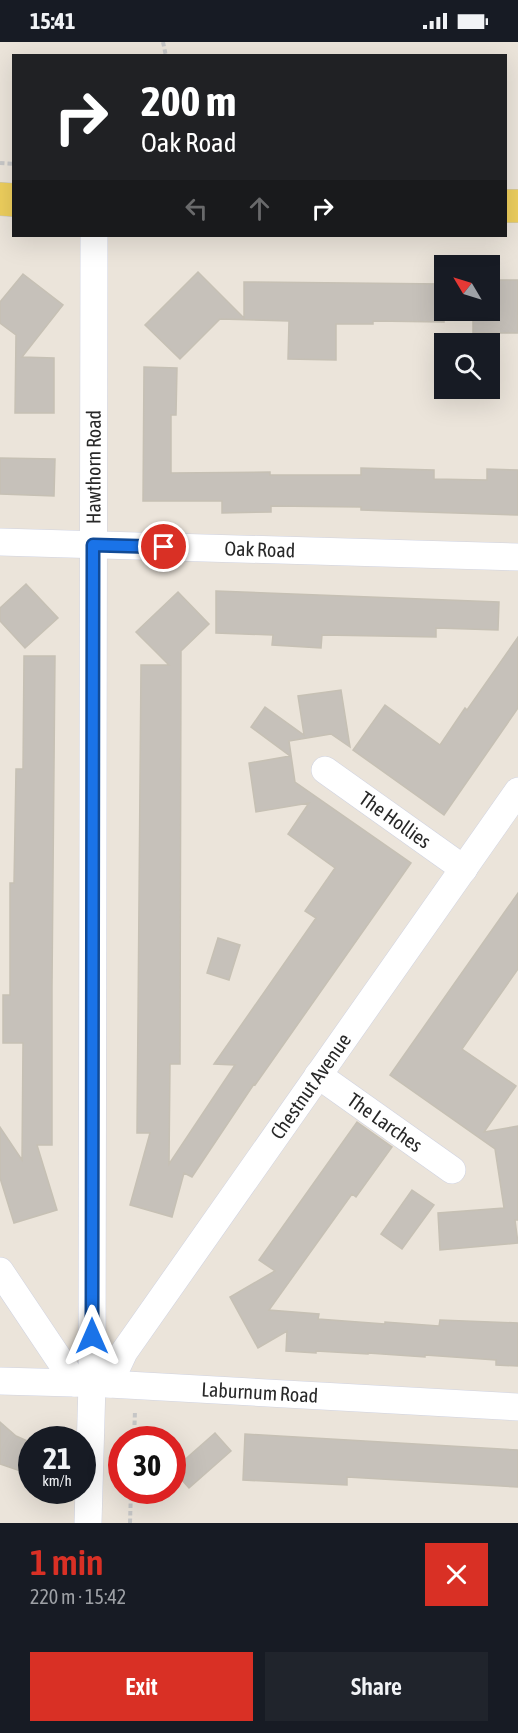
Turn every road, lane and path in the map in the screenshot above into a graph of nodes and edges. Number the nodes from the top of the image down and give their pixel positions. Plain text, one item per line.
1 (94, 237) edge
2 (0, 542) edge
3 (93, 545) junction
4 (518, 557) edge
5 (325, 770) dead end
6 (518, 791) edge
7 (464, 869) junction
8 (318, 1075) junction
9 (452, 1170) dead end
10 (0, 1271) edge
11 (0, 1381) edge
12 (92, 1384) junction
13 (518, 1407) edge
14 (131, 1504) edge
15 (88, 1523) edge
16 (130, 1523) edge

1 - 3 street, Hawthorn Road
2 - 3 street, Oak Road
3 - 4 street, Oak Road
3 - 12 street, Hawthorn Road
5 - 7 street, The Hollies
6 - 7 street, Chestnut Avenue
7 - 8 street, Chestnut Avenue
8 - 9 street, The Larches
8 - 12 street, Chestnut Avenue
10 - 12 street
11 - 12 street, Laburnum Road
12 - 13 street, Laburnum Road
12 - 15 street, Hawthorn Road
14 - 16 path

